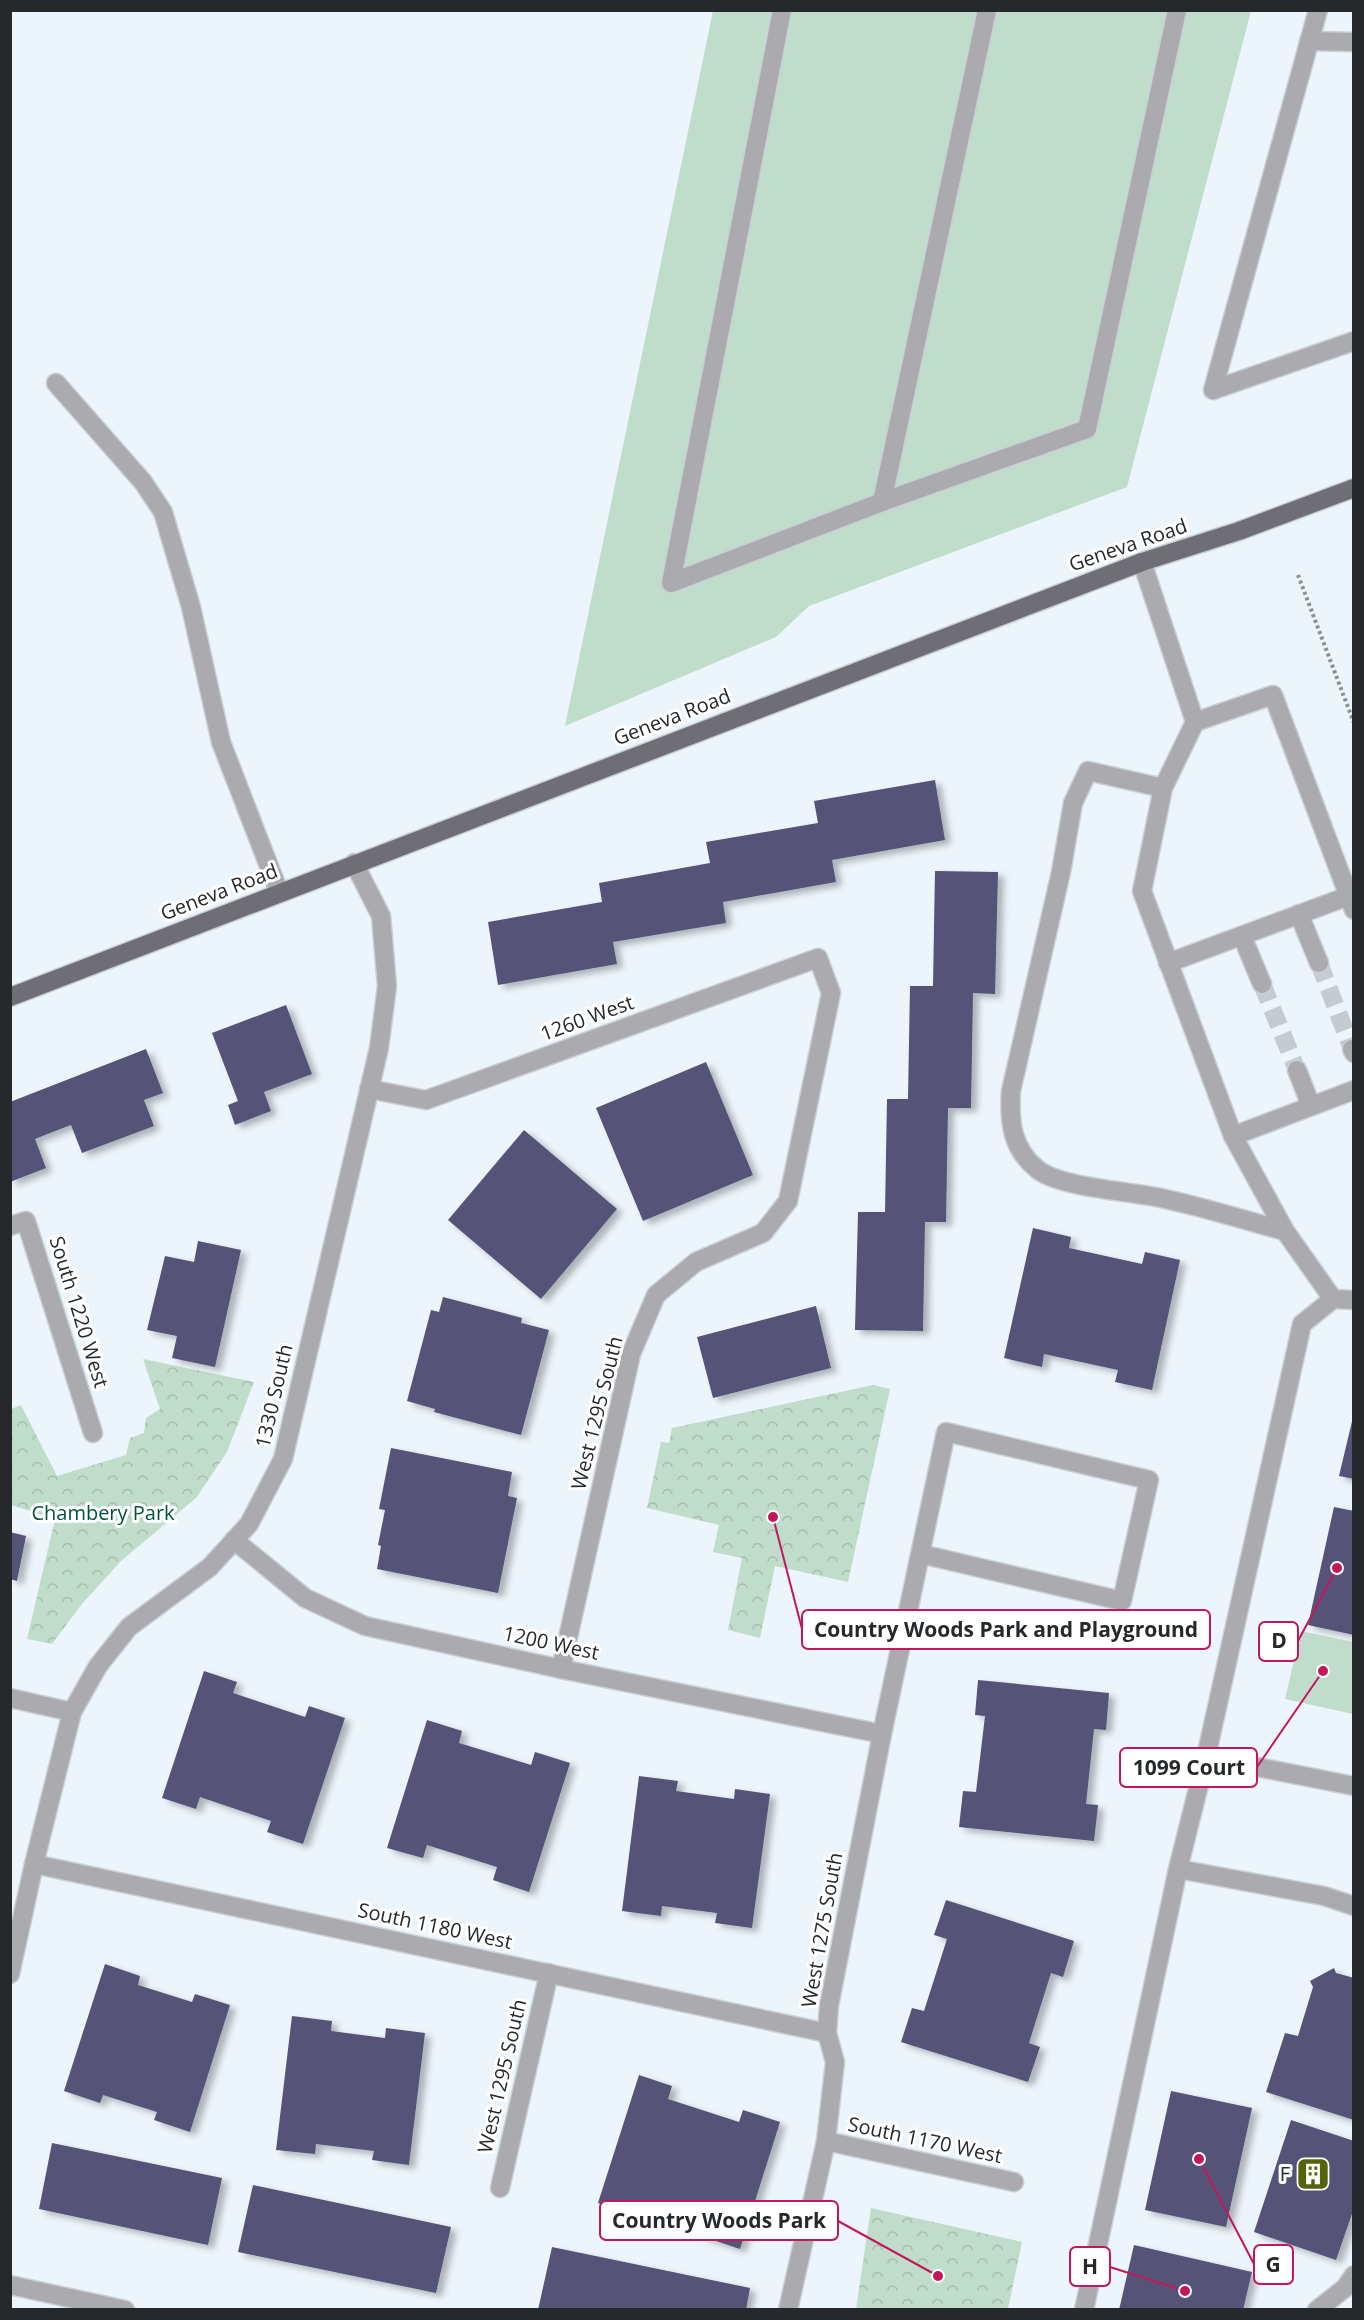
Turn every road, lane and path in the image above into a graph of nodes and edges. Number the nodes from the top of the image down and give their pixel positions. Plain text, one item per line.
1 (783, 10) edge
2 (987, 10) edge
3 (1177, 10) edge
4 (1318, 10) edge
5 (1309, 41) junction
6 (1353, 42) edge
7 (1353, 341) edge
8 (56, 383) dead end
9 (1353, 488) edge
10 (882, 502) junction
11 (1142, 562) junction
12 (1298, 575) dead end
13 (1195, 722) junction
14 (1353, 723) edge
15 (1163, 788) junction
16 (354, 863) junction
17 (279, 892) junction
18 (1352, 900) edge
19 (1299, 914) junction
20 (1242, 936) junction
21 (818, 958) joint
22 (1168, 963) junction
23 (1319, 963) tunnel mouth
24 (1262, 984) tunnel mouth
25 (10, 997) edge
26 (1297, 1070) tunnel mouth
27 (369, 1089) junction
28 (1353, 1090) edge
29 (1311, 1106) junction
30 (1233, 1136) junction
31 (10, 1226) edge
32 (1285, 1231) junction
33 (1333, 1299) junction
34 (1353, 1300) edge
35 (93, 1433) dead end
36 (234, 1540) junction
37 (921, 1554) junction
38 (561, 1669) junction
39 (10, 1698) edge
40 (72, 1712) junction
41 (882, 1734) junction
42 (1206, 1756) junction
43 (1353, 1786) edge
44 (34, 1864) junction
45 (1178, 1869) junction
46 (1353, 1906) edge
47 (549, 1973) junction
48 (10, 1974) edge
49 (827, 2033) junction
50 (826, 2141) junction
51 (1014, 2182) dead end
52 (500, 2188) dead end
53 (1353, 2275) edge
54 (10, 2285) edge
55 (125, 2310) edge
56 (788, 2310) edge
57 (1084, 2310) edge
58 (1317, 2310) edge

1 - 10 street
2 - 10 street
3 - 10 street
4 - 5 street
5 - 6 street
5 - 7 street
8 - 17 street
9 - 11 main road, Geneva Road
11 - 13 street
11 - 16 main road, Geneva Road
12 - 14 path
13 - 15 street
13 - 18 street
15 - 22 street
15 - 32 street
16 - 17 main road, Geneva Road
16 - 27 street, 1330 South
17 - 25 main road, Geneva Road
18 - 19 street
19 - 20 street
19 - 23 street
20 - 22 street
20 - 24 street
21 - 27 street, 1260 West
21 - 38 street, West 1295 South
22 - 30 street
26 - 29 street
27 - 36 street, 1330 South
28 - 29 street
29 - 30 street
30 - 32 street
31 - 35 street, South 1220 West
32 - 33 street
33 - 34 street
33 - 42 street
36 - 38 street, 1200 West
36 - 40 street, 1330 South
37 - 37 street, West 1275 South
37 - 41 street, West 1275 South
38 - 41 street, 1200 West
39 - 40 street
40 - 44 street, 1330 South
41 - 49 street, West 1275 South
42 - 43 street
42 - 45 street
44 - 47 street, South 1180 West
44 - 48 street, 1330 South
45 - 46 street
45 - 57 street
47 - 49 street, South 1180 West
47 - 52 street, West 1295 South
49 - 50 street, West 1275 South
50 - 51 street, South 1170 West
50 - 56 street, West 1275 South
53 - 58 street
54 - 55 street

